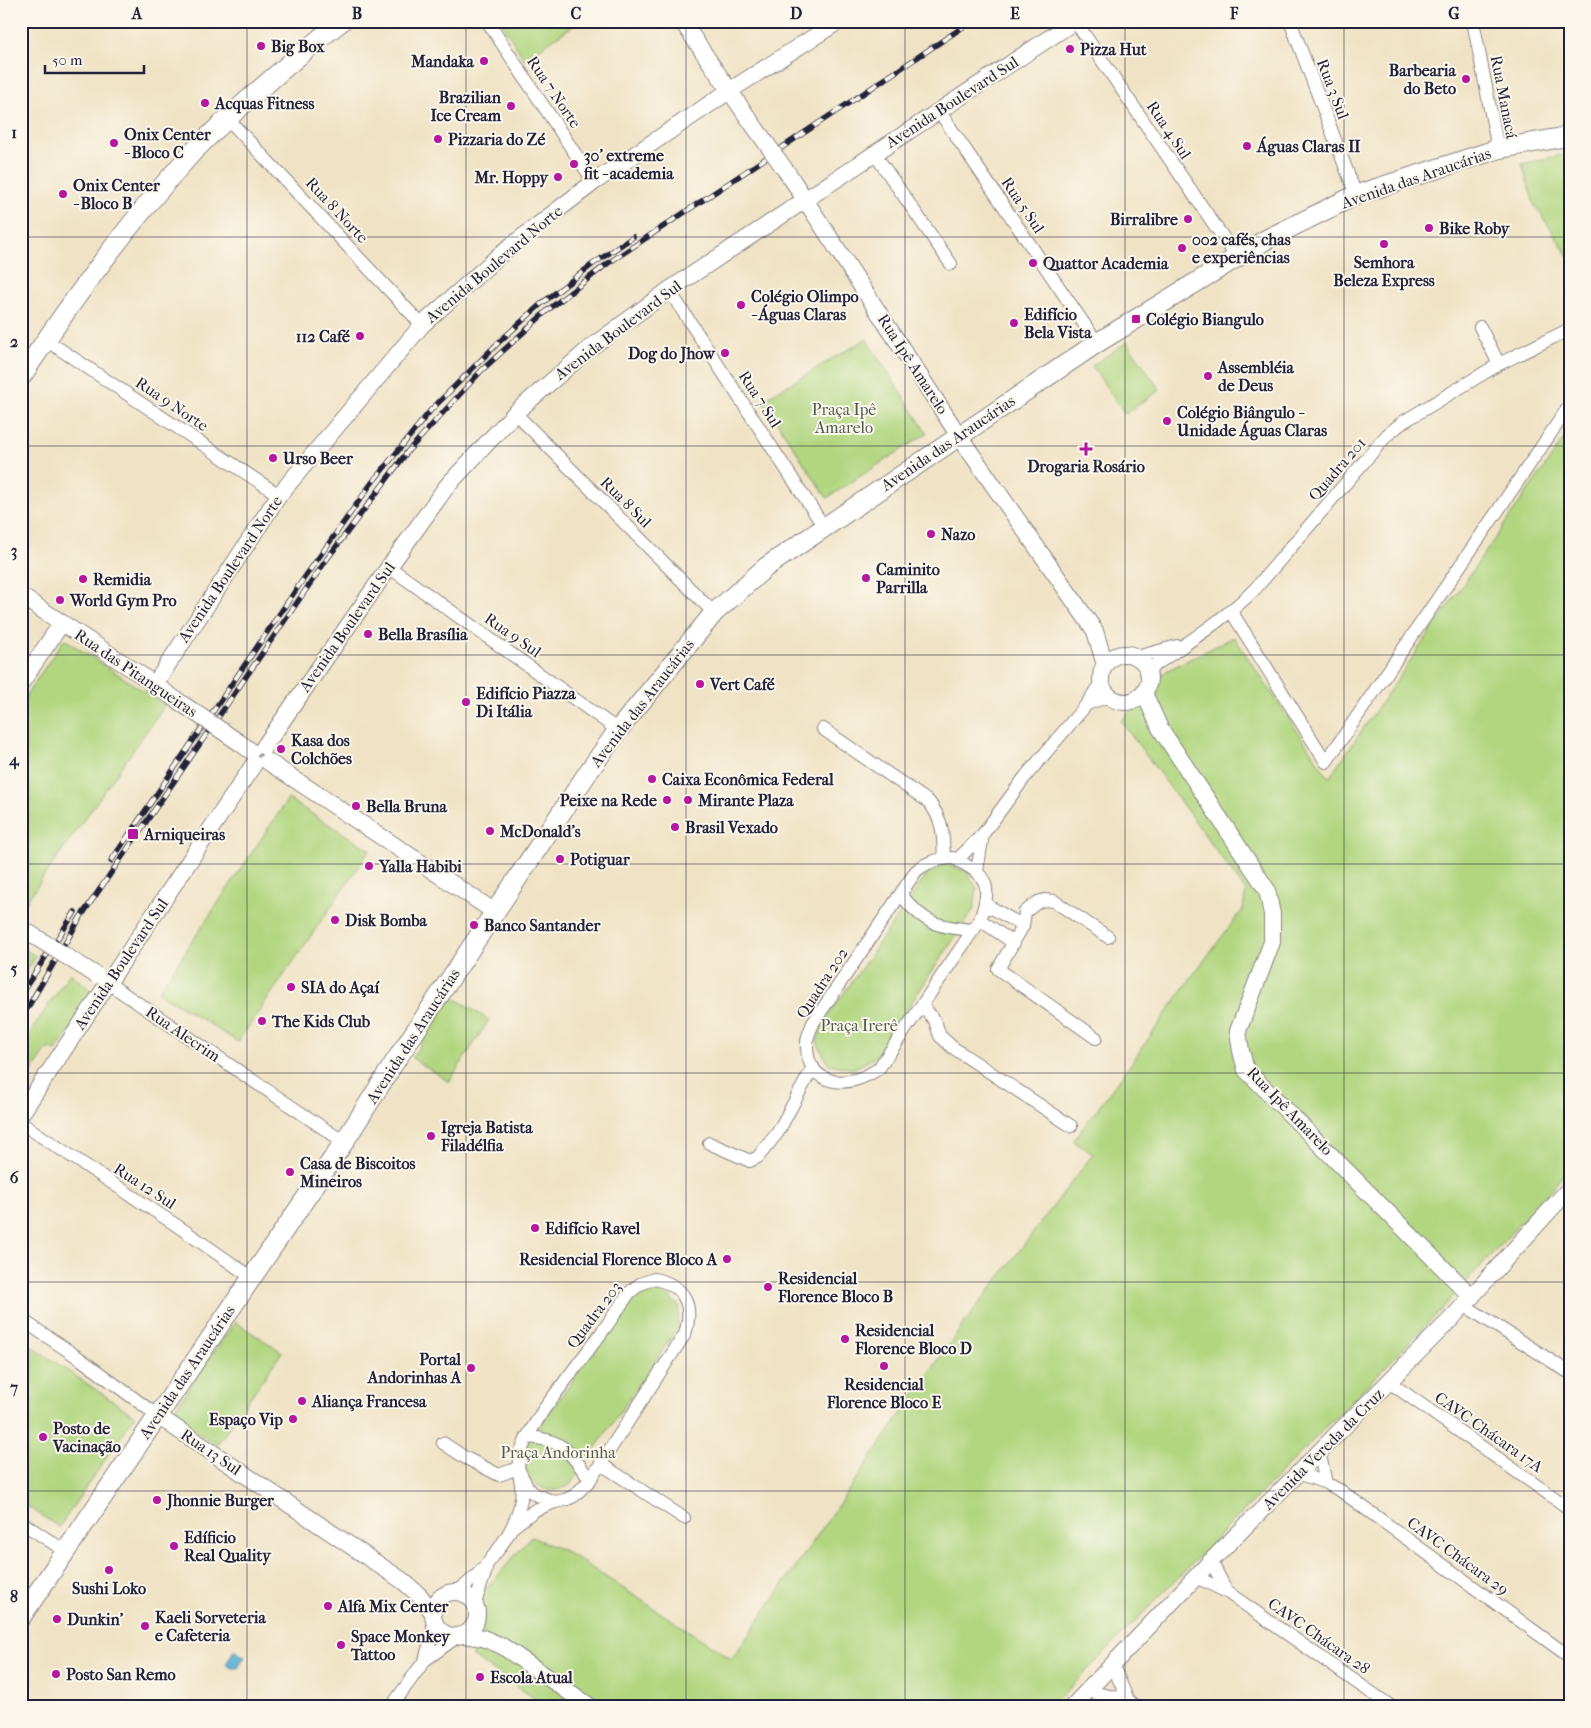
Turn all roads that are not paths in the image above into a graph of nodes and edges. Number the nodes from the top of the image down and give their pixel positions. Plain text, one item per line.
1 (342, 21) edge
2 (487, 21) edge
3 (682, 21) edge
4 (839, 21) edge
5 (1075, 21) edge
6 (1290, 21) edge
7 (1472, 21) edge
8 (729, 92) junction
9 (939, 111) junction
10 (228, 118) junction
11 (1570, 136) edge
12 (1498, 149) junction
13 (874, 153) junction
14 (594, 182) junction
15 (1356, 195) junction
16 (805, 199) junction
17 (1235, 258) junction
18 (951, 264) dead end
19 (668, 290) junction
20 (422, 325) junction
21 (1480, 327) dead end
22 (1570, 329) edge
23 (46, 340) junction
24 (1096, 343) junction
25 (1498, 364) junction
26 (21, 377) edge
27 (1570, 405) edge
28 (515, 413) junction
29 (959, 436) junction
30 (279, 495) junction
31 (824, 527) junction
32 (389, 566) junction
33 (21, 596) edge
34 (1231, 611) junction
35 (714, 613) junction
36 (61, 624) junction
37 (1094, 631) junction
38 (1186, 643) junction
39 (1130, 655) junction
40 (1105, 665) junction
41 (1148, 670) junction
42 (21, 683) edge
43 (154, 684) junction
44 (1105, 689) junction
45 (1138, 698) junction
46 (823, 729) dead end
47 (618, 730) junction
48 (255, 753) junction
49 (983, 834) junction
50 (951, 859) junction
51 (977, 872) junction
52 (901, 895) junction
53 (985, 904) junction
54 (495, 912) junction
55 (977, 925) junction
56 (1022, 926) junction
57 (24, 930) edge
58 (1108, 937) dead end
59 (1014, 943) junction
60 (102, 979) junction
61 (922, 1005) junction
62 (1096, 1038) dead end
63 (813, 1067) junction
64 (21, 1114) edge
65 (21, 1123) edge
66 (1071, 1126) dead end
67 (344, 1142) junction
68 (709, 1143) dead end
69 (1569, 1190) edge
70 (251, 1277) junction
71 (1489, 1278) junction
72 (1455, 1279) junction
73 (1468, 1301) junction
74 (1452, 1318) junction
75 (21, 1319) edge
76 (1570, 1373) edge
77 (1389, 1382) junction
78 (158, 1416) junction
79 (527, 1436) junction
80 (443, 1443) dead end
81 (1319, 1451) junction
82 (601, 1464) junction
83 (518, 1468) junction
84 (1298, 1473) junction
85 (590, 1480) junction
86 (1326, 1483) junction
87 (555, 1502) junction
88 (1570, 1509) edge
89 (684, 1518) dead end
90 (21, 1522) edge
91 (511, 1529) junction
92 (65, 1551) junction
93 (1211, 1561) junction
94 (487, 1565) junction
95 (1196, 1577) junction
96 (403, 1581) junction
97 (1226, 1592) junction
98 (452, 1593) junction
99 (477, 1609) junction
100 (21, 1617) edge
101 (433, 1617) junction
102 (461, 1636) junction
103 (502, 1646) junction
104 (1570, 1657) edge
105 (425, 1660) junction
106 (1112, 1664) junction
107 (1087, 1691) junction
108 (1132, 1703) edge
109 (393, 1705) edge
110 (591, 1707) edge
111 (1072, 1707) edge
112 (1392, 1707) edge

1 - 10 main road
2 - 14 street, Rua 7 Norte
3 - 8 street, Rua Ipê Amarelo
4 - 8 street, Avenida Boulevard Norte
5 - 9 street, Avenida Boulevard Sul
5 - 17 street, Rua 4 Sul
6 - 15 street, Rua 3 Sul
7 - 12 street, Rua Manacá
8 - 14 street, Avenida Boulevard Norte
8 - 16 street, Rua Ipê Amarelo, bridge
9 - 13 street, Avenida Boulevard Sul
9 - 24 street, Rua 5 Sul
10 - 20 street, Rua 8 Norte
10 - 23 main road
11 - 12 main road, Avenida das Araucárias
12 - 15 main road, Avenida das Araucárias
13 - 16 street, Avenida Boulevard Sul
13 - 18 street
14 - 20 street, Avenida Boulevard Norte
15 - 17 main road, Avenida das Araucárias
16 - 19 street, Avenida Boulevard Sul
16 - 29 street, Rua Ipê Amarelo
17 - 24 main road, Avenida das Araucárias
19 - 28 street, Avenida Boulevard Sul
19 - 31 street, Rua 7 Sul
20 - 30 street, Avenida Boulevard Norte
21 - 25 street
22 - 25 street, Quadra 201
23 - 26 main road
23 - 30 street, Rua 9 Norte
24 - 29 main road, Avenida das Araucárias
25 - 34 street, Quadra 201
27 - 34 street
28 - 32 street, Avenida Boulevard Sul
28 - 35 street, Rua 8 Sul
29 - 31 main road, Avenida das Araucárias
29 - 37 street, Rua Ipê Amarelo
30 - 43 street, Avenida Boulevard Norte
31 - 35 main road, Avenida das Araucárias
32 - 47 street, Rua 9 Sul
32 - 48 street, Avenida Boulevard Sul
33 - 36 street, Rua das Pitangueiras
34 - 38 street, Quadra 201
35 - 47 main road, Avenida das Araucárias
36 - 42 street
36 - 43 street, Rua das Pitangueiras
37 - 39 street, Rua Ipê Amarelo
37 - 40 street, Rua Ipê Amarelo
38 - 39 street, Quadra 201
38 - 41 street, Quadra 201
39 - 40 street
39 - 41 street
40 - 44 street
41 - 45 street
43 - 48 street, Rua das Pitangueiras, bridge
44 - 45 street
44 - 49 street, Quadra 202
45 - 72 street, Rua Ipê Amarelo
46 - 50 street
47 - 54 main road, Avenida das Araucárias
48 - 54 street, Rua das Pitangueiras
48 - 60 street, Avenida Boulevard Sul
49 - 50 street, Quadra 202
49 - 51 street, Quadra 202
50 - 51 street
50 - 52 street, Quadra 202
51 - 53 street
52 - 55 street
52 - 63 street, Quadra 202
53 - 55 street
53 - 56 street
54 - 67 main road, Avenida das Araucárias
55 - 59 street
55 - 61 street
56 - 58 street
56 - 59 street
57 - 60 street, Rua Alecrim, bridge
59 - 62 street
60 - 64 street, Avenida Boulevard Sul
60 - 67 street, Rua Alecrim
61 - 63 street
61 - 66 street
63 - 68 street
65 - 70 street, Rua 12 Sul
67 - 70 main road, Avenida das Araucárias
69 - 71 street, Avenida Vereda da Cruz
70 - 78 main road, Avenida das Araucárias
71 - 72 street
71 - 73 street, Avenida Vereda da Cruz
72 - 73 street, Rua Ipê Amarelo
72 - 74 street
73 - 74 street, Avenida Vereda da Cruz
73 - 76 street
74 - 77 street, Avenida Vereda da Cruz
75 - 78 street, Rua 13 Sul
77 - 81 street, Avenida Vereda da Cruz
77 - 88 street, CAVC Chácara 17A
78 - 92 main road, Avenida das Araucárias
78 - 96 street, Rua 13 Sul
79 - 82 street, Quadra 203
79 - 83 street, Quadra 203
79 - 85 street
80 - 83 street
81 - 84 street, Avenida Vereda da Cruz
81 - 86 street
82 - 85 street, Quadra 203
82 - 89 street
83 - 87 street
83 - 91 street
84 - 86 street, CAVC Chácara 29
84 - 93 street, Avenida Vereda da Cruz
85 - 87 street, Quadra 203
86 - 104 street, CAVC Chácara 29
87 - 91 street, Quadra 203
90 - 92 street
91 - 94 street
92 - 100 main road, Avenida das Araucárias
93 - 95 street, Avenida Vereda da Cruz
93 - 97 street, CAVC Chácara 28
94 - 98 street
94 - 99 street
95 - 97 street, CAVC Chácara 28
95 - 106 street, Avenida Vereda da Cruz
96 - 98 street, Rua 13 Sul
96 - 101 street, Rua 13 Sul
97 - 112 street, CAVC Chácara 28
98 - 99 street
98 - 101 street
99 - 102 street
99 - 103 street
101 - 102 street
101 - 105 street
102 - 103 street
102 - 105 street
103 - 110 street
105 - 109 street
106 - 107 street, Avenida Vereda da Cruz
106 - 108 street
107 - 108 street
107 - 111 street, Avenida Vereda da Cruz

